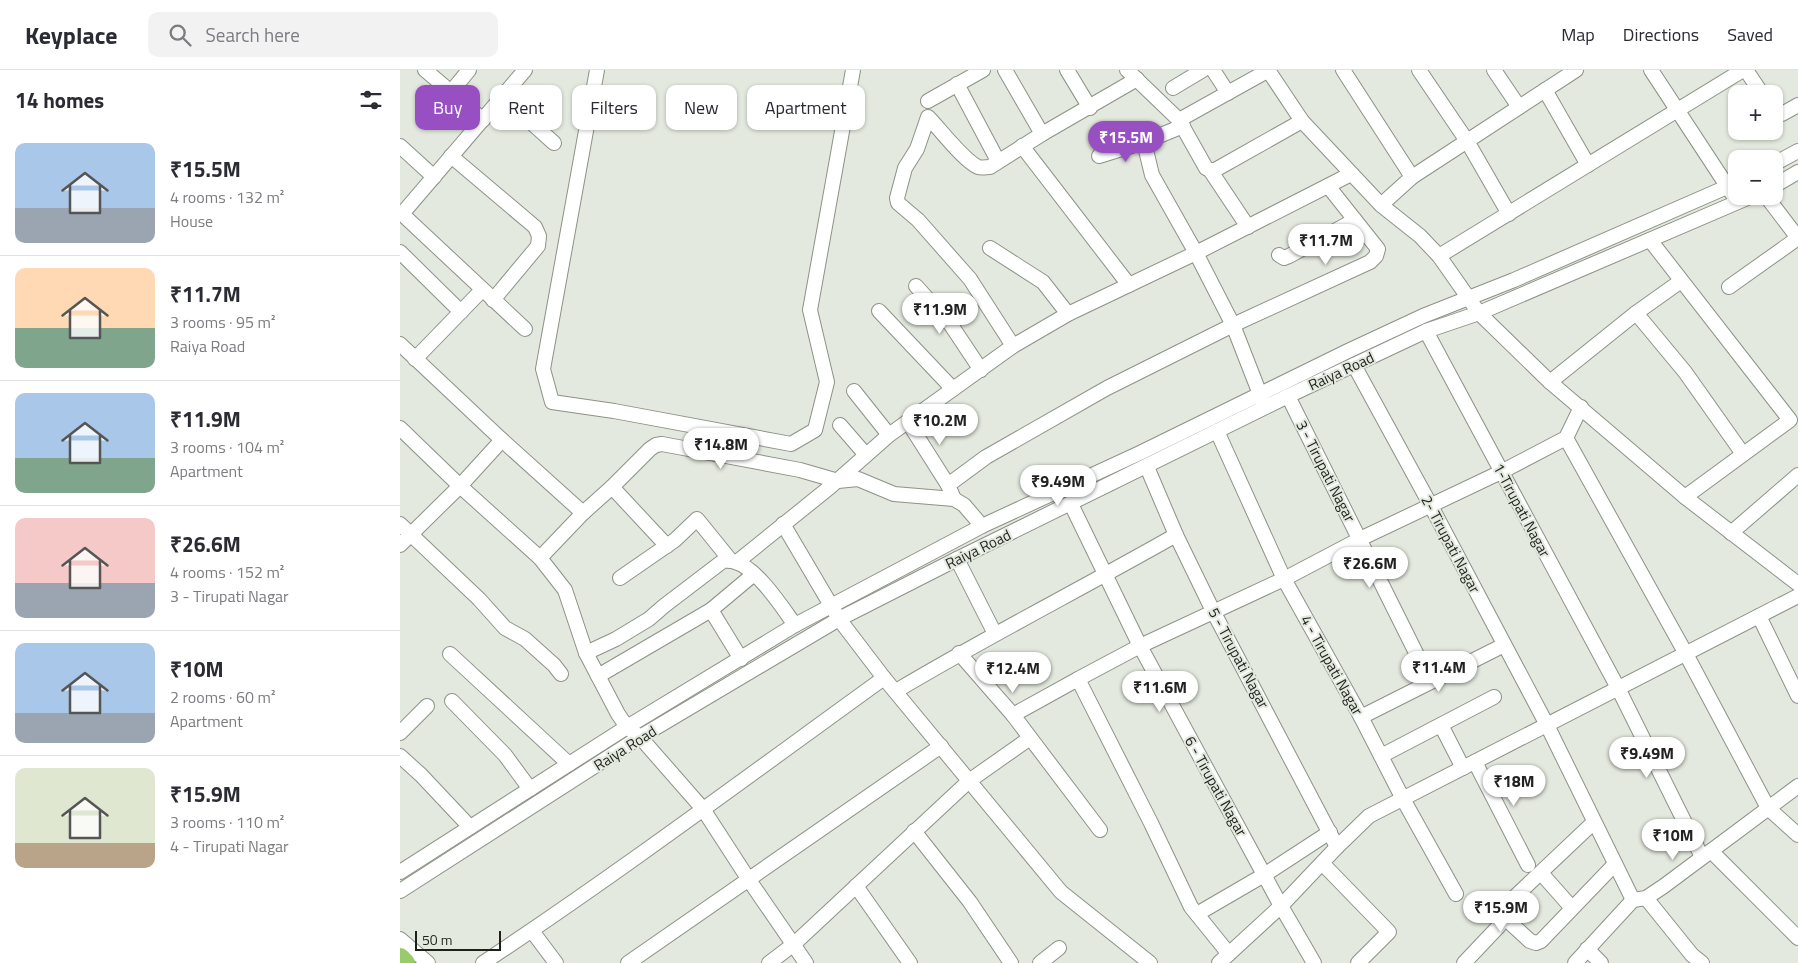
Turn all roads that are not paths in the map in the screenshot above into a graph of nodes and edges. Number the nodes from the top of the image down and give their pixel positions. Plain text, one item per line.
1 (425, 70) edge
2 (469, 70) edge
3 (525, 70) edge
4 (598, 70) edge
5 (853, 70) edge
6 (983, 70) edge
7 (1005, 70) edge
8 (1067, 70) edge
9 (1203, 70) edge
10 (1214, 70) edge
11 (1268, 70) edge
12 (1343, 70) edge
13 (1419, 70) edge
14 (1494, 70) edge
15 (1575, 70) edge
16 (1651, 70) edge
17 (1745, 70) edge
18 (1132, 75) edge
19 (957, 84) junction
20 (443, 85) edge
21 (457, 85) edge
22 (513, 85) edge
23 (1756, 85) edge
24 (1173, 88) dead end
25 (1545, 90) junction
26 (1228, 93) junction
27 (928, 101) dead end
28 (1798, 105) edge
29 (1519, 107) junction
30 (1090, 108) junction
31 (1678, 111) junction
32 (490, 112) edge
33 (1783, 113) edge
34 (480, 117) edge
35 (483, 120) junction
36 (1302, 121) junction
37 (1181, 123) junction
38 (540, 130) edge
39 (1042, 134) junction
40 (1467, 141) junction
41 (1144, 142) junction
42 (554, 143) dead end
43 (400, 146) edge
44 (1022, 146) junction
45 (1798, 151) edge
46 (452, 156) junction
47 (1100, 156) dead end
48 (1783, 159) edge
49 (998, 161) junction
50 (1588, 165) junction
51 (1210, 170) junction
52 (1798, 172) edge
53 (1351, 174) junction
54 (434, 177) junction
55 (1412, 178) junction
56 (1728, 180) edge
57 (1783, 181) edge
58 (1328, 186) junction
59 (1728, 188) edge
60 (1381, 205) junction
61 (1732, 205) edge
62 (1773, 205) edge
63 (401, 213) edge
64 (1510, 214) junction
65 (1355, 220) junction
66 (1248, 226) junction
67 (1798, 238) edge
68 (1650, 240) junction
69 (990, 248) dead end
70 (400, 252) edge
71 (1196, 253) junction
72 (1279, 255) dead end
73 (1438, 256) junction
74 (1681, 282) junction
75 (1129, 285) junction
76 (916, 286) dead end
77 (1729, 287) dead end
78 (482, 290) junction
79 (1468, 298) junction
80 (494, 300) junction
81 (879, 311) dead end
82 (461, 312) junction
83 (1636, 313) junction
84 (1068, 314) junction
85 (1479, 314) junction
86 (1233, 325) junction
87 (525, 329) dead end
88 (1426, 331) junction
89 (400, 344) edge
90 (1013, 346) junction
91 (415, 359) junction
92 (1354, 365) junction
93 (981, 370) junction
94 (1550, 382) junction
95 (953, 389) junction
96 (854, 391) dead end
97 (1260, 394) junction
98 (1288, 396) junction
99 (1266, 407) junction
100 (1581, 407) junction
101 (908, 422) junction
102 (840, 425) dead end
103 (400, 428) edge
104 (1217, 432) junction
105 (889, 435) junction
106 (1566, 438) junction
107 (502, 440) junction
108 (1743, 454) junction
109 (866, 455) junction
110 (1146, 467) junction
111 (1501, 472) junction
112 (1797, 477) edge
113 (838, 481) junction
114 (948, 485) junction
115 (460, 486) junction
116 (612, 487) junction
117 (1685, 497) junction
118 (954, 499) junction
119 (1071, 504) junction
120 (1431, 506) junction
121 (583, 513) junction
122 (783, 524) junction
123 (982, 526) junction
124 (405, 529) edge
125 (1731, 532) junction
126 (1176, 536) junction
127 (1360, 539) junction
128 (400, 544) edge
129 (667, 546) junction
130 (540, 558) junction
131 (958, 559) junction
132 (734, 561) junction
133 (754, 574) junction
134 (1106, 575) junction
135 (620, 578) dead end
136 (1284, 578) junction
137 (1798, 584) edge
138 (1798, 596) edge
139 (831, 605) junction
140 (711, 610) junction
141 (1213, 611) junction
142 (1759, 616) junction
143 (839, 619) junction
144 (796, 625) junction
145 (994, 634) junction
146 (1504, 644) junction
147 (1140, 646) junction
148 (586, 653) junction
149 (960, 653) junction
150 (450, 654) dead end
151 (1686, 654) junction
152 (742, 659) junction
153 (561, 674) dead end
154 (598, 676) junction
155 (884, 678) junction
156 (1078, 679) junction
157 (1430, 681) junction
158 (1618, 688) junction
159 (896, 691) junction
160 (1798, 696) edge
161 (1494, 697) dead end
162 (452, 701) dead end
163 (428, 706) dead end
164 (1013, 715) junction
165 (1361, 717) junction
166 (1441, 725) junction
167 (1547, 725) junction
168 (627, 727) junction
169 (400, 733) edge
170 (640, 737) junction
171 (1030, 738) junction
172 (941, 746) junction
173 (400, 756) edge
174 (1381, 756) junction
175 (568, 764) junction
176 (1469, 765) junction
177 (969, 781) junction
178 (1798, 786) edge
179 (530, 789) junction
180 (1402, 799) junction
181 (703, 808) junction
182 (1768, 808) junction
183 (1594, 822) junction
184 (470, 827) junction
185 (1100, 830) dead end
186 (914, 831) junction
187 (1330, 832) junction
188 (1798, 835) edge
189 (1337, 846) junction
190 (1706, 854) junction
191 (1322, 863) junction
192 (1615, 864) junction
193 (1528, 865) dead end
194 (400, 872) edge
195 (1540, 873) junction
196 (1264, 875) junction
197 (749, 880) junction
198 (856, 886) junction
199 (400, 891) edge
200 (1456, 894) dead end
201 (1639, 899) junction
202 (1281, 906) junction
203 (1572, 908) junction
204 (1197, 914) junction
205 (1499, 926) dead end
206 (532, 931) junction
207 (1798, 938) edge
208 (400, 939) edge
209 (794, 944) junction
210 (1059, 948) dead end
211 (1587, 949) junction
212 (400, 958) edge
213 (1224, 959) edge
214 (405, 963) edge
215 (428, 963) edge
216 (484, 963) edge
217 (556, 963) edge
218 (628, 963) edge
219 (769, 963) edge
220 (806, 963) edge
221 (910, 963) edge
222 (1011, 963) edge
223 (1040, 963) edge
224 (1150, 963) edge
225 (1314, 963) edge
226 (1358, 963) edge
227 (1464, 963) edge
228 (1575, 963) edge
229 (1601, 963) edge
230 (1702, 963) edge

1 - 20 street
2 - 21 street
3 - 22 street
4 - 5 street
6 - 19 street
7 - 39 street
8 - 30 street
9 - 24 street
10 - 26 street
11 - 26 street
11 - 36 street
12 - 55 street
13 - 40 street
14 - 29 street
15 - 25 street
16 - 31 street
17 - 23 street
17 - 31 street
18 - 30 street
18 - 37 street
19 - 27 street
19 - 49 street
25 - 29 street
25 - 50 street
26 - 37 street
28 - 33 street
29 - 40 street
30 - 39 street
31 - 50 street
31 - 56 street
32 - 35 street
34 - 35 street
35 - 46 street
36 - 51 street
36 - 53 street
37 - 41 street
37 - 51 street
38 - 42 street
39 - 44 street
40 - 55 street
40 - 64 street
41 - 47 street
41 - 71 street
43 - 54 street
44 - 49 street
44 - 75 street
45 - 48 street
46 - 54 street
46 - 80 street
49 - 90 street
50 - 64 street
51 - 66 street
52 - 57 street
53 - 58 street
53 - 60 street
54 - 63 street
55 - 60 street
58 - 65 street
58 - 66 street
59 - 79 street, Raiya Road
60 - 73 street
61 - 68 street, Raiya Road
62 - 67 street
63 - 78 street
64 - 73 street
65 - 72 street
65 - 86 street
66 - 71 street
67 - 77 street
68 - 74 street
68 - 85 street, Raiya Road
69 - 84 street
70 - 82 street
71 - 75 street
71 - 86 street
73 - 79 street
74 - 83 street
74 - 108 street
75 - 84 street
76 - 93 street
78 - 80 street
78 - 82 street
79 - 85 street
79 - 97 street, Raiya Road
80 - 87 street
81 - 95 street
82 - 91 street
83 - 94 street
83 - 108 street
84 - 90 street
85 - 88 street, Raiya Road
85 - 94 street
86 - 97 street
86 - 114 street
88 - 92 street, Raiya Road
88 - 111 street, 1-Tirupati Nagar
89 - 91 street
90 - 93 street
91 - 107 street
92 - 98 street, Raiya Road
92 - 120 street, 2- Tirupati Nagar
93 - 95 street
94 - 100 street
95 - 101 street
96 - 105 street
97 - 99 street
97 - 123 street, Raiya Road
98 - 99 street, Raiya Road
98 - 127 street, 3 - Tirupati Nagar
99 - 104 street, Raiya Road
100 - 106 street
100 - 117 street
101 - 105 street
101 - 114 street
102 - 109 street
103 - 115 street
104 - 110 street, Raiya Road
104 - 136 street, 4 - Tirupati Nagar
105 - 109 street
106 - 111 street
106 - 151 street
107 - 115 street
107 - 121 street
108 - 117 street
109 - 113 street
110 - 119 street, Raiya Road
110 - 126 street, 5 - Tirupati Nagar
111 - 120 street
111 - 158 street, 1-Tirupati Nagar
112 - 125 street
113 - 116 street
113 - 118 street
113 - 122 street
114 - 118 street
115 - 124 street
115 - 130 street
116 - 121 street
116 - 129 street
117 - 125 street
118 - 123 street
119 - 131 street, Raiya Road
119 - 134 street, 6 - Tirupati Nagar
120 - 127 street
120 - 146 street, 2- Tirupati Nagar
121 - 130 street
122 - 132 street
122 - 139 street
123 - 139 street, Raiya Road
124 - 128 street
124 - 153 street
125 - 137 street
126 - 134 street
126 - 141 street, 5 - Tirupati Nagar
127 - 136 street
127 - 157 street, 3 - Tirupati Nagar
129 - 132 street
129 - 135 street
130 - 148 street
131 - 143 street, Raiya Road
131 - 145 street
132 - 133 street
132 - 148 street
133 - 140 street
133 - 144 street
134 - 145 street
134 - 147 street, 6 - Tirupati Nagar
136 - 141 street
136 - 165 street, 4 - Tirupati Nagar
138 - 142 street
139 - 143 street
139 - 144 street, Raiya Road
140 - 152 street
140 - 154 street
141 - 147 street
141 - 187 street, 5 - Tirupati Nagar
142 - 151 street
142 - 160 street
143 - 155 street
143 - 170 street, Raiya Road
144 - 152 street, Raiya Road
145 - 149 street
146 - 157 street
146 - 167 street, 2- Tirupati Nagar
147 - 156 street
147 - 196 street, 6 - Tirupati Nagar
148 - 154 street
149 - 159 street
149 - 164 street
150 - 175 street
151 - 158 street
151 - 182 street
152 - 168 street, Raiya Road
154 - 168 street
155 - 159 street
155 - 181 street
156 - 164 street
156 - 204 street
157 - 165 street
158 - 167 street
158 - 190 street, 1-Tirupati Nagar
159 - 172 street
161 - 166 street
162 - 179 street
163 - 169 street
164 - 171 street
165 - 174 street, 4 - Tirupati Nagar
166 - 174 street
166 - 176 street
167 - 176 street
167 - 183 street, 2- Tirupati Nagar
168 - 170 street
168 - 175 street, Raiya Road
170 - 181 street
170 - 199 street, Raiya Road
171 - 177 street
171 - 185 street
172 - 177 street
172 - 197 street
173 - 184 street
174 - 180 street, 4 - Tirupati Nagar
175 - 179 street, Raiya Road
176 - 180 street
176 - 193 street
177 - 186 street
177 - 224 street
178 - 182 street
179 - 184 street, Raiya Road
180 - 189 street
180 - 200 street, 4 - Tirupati Nagar
181 - 197 street
181 - 206 street
182 - 188 street
182 - 190 street
183 - 192 street, 2- Tirupati Nagar
183 - 195 street
184 - 194 street, Raiya Road
186 - 198 street
186 - 222 street
187 - 189 street, 5 - Tirupati Nagar
187 - 196 street
189 - 191 street
190 - 201 street
190 - 207 street, 1-Tirupati Nagar
191 - 202 street
191 - 226 street
192 - 201 street, 2- Tirupati Nagar
192 - 203 street
195 - 203 street
195 - 203 street
196 - 202 street, 6 - Tirupati Nagar
196 - 204 street
197 - 209 street
197 - 218 street
198 - 209 street
198 - 221 street
201 - 211 street
201 - 230 street, 2- Tirupati Nagar
202 - 213 street
202 - 225 street, 6 - Tirupati Nagar
204 - 213 street
205 - 227 street
206 - 216 street
206 - 217 street
208 - 215 street
209 - 219 street
209 - 220 street
210 - 223 street
211 - 228 street
211 - 229 street
212 - 214 highway

